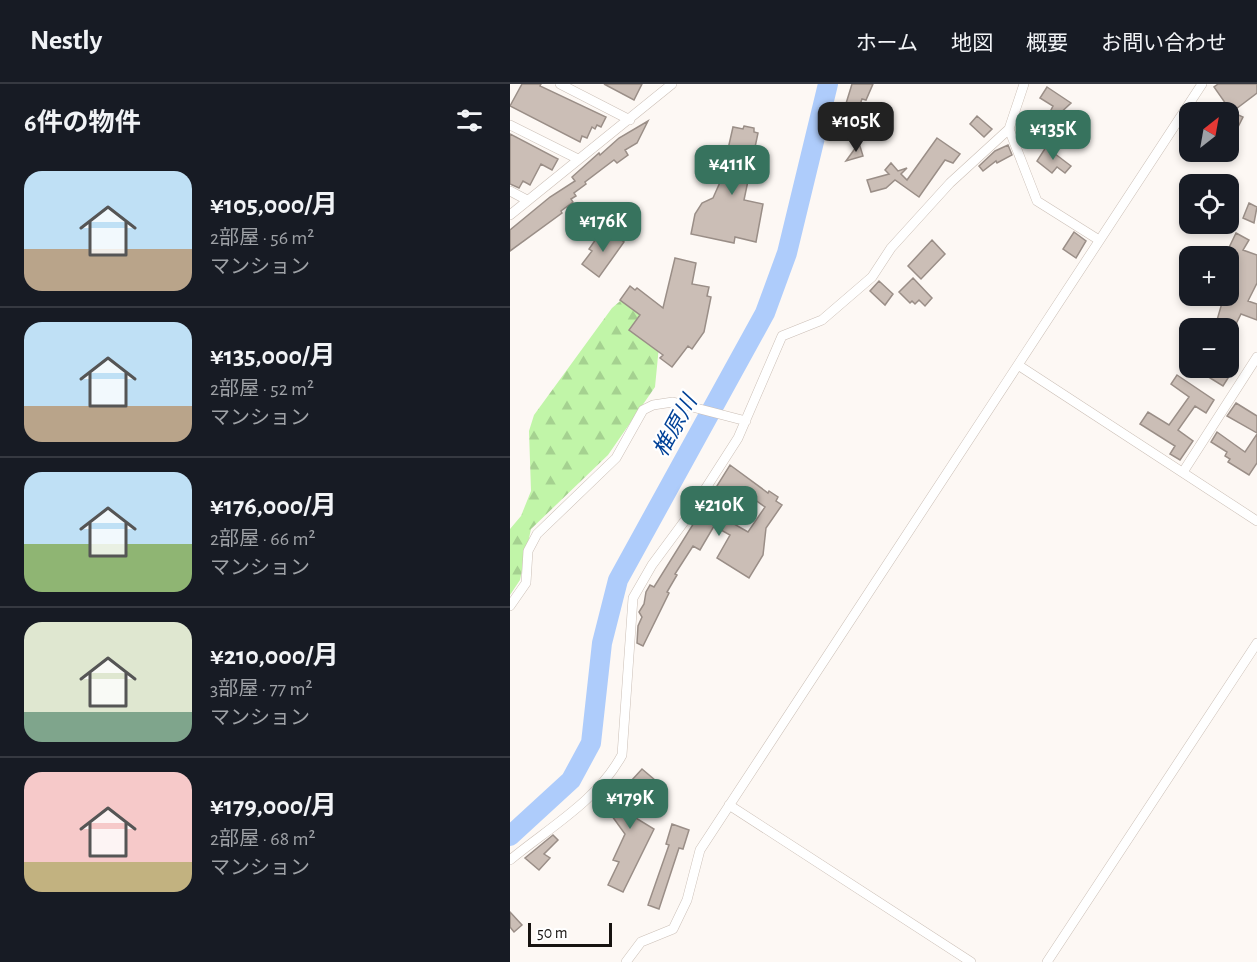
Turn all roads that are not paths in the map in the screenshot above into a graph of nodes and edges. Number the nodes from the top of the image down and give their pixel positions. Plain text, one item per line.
1 (560, 84) edge
2 (672, 84) edge
3 (1024, 84) edge
4 (1202, 84) edge
5 (630, 120) junction
6 (510, 126) edge
7 (1009, 129) junction
8 (578, 159) junction
9 (510, 191) edge
10 (527, 200) junction
11 (510, 215) edge
12 (1098, 240) junction
13 (1257, 357) edge
14 (1018, 365) junction
15 (746, 421) junction
16 (1183, 472) junction
17 (1257, 521) edge
18 (510, 606) edge
19 (1257, 642) edge
20 (729, 805) junction
21 (510, 860) edge
22 (626, 962) edge
23 (971, 962) edge
24 (1047, 962) edge

1 - 5 street
2 - 5 street
3 - 7 street
4 - 12 street
5 - 8 street
6 - 8 street
7 - 12 street
7 - 15 street
8 - 10 street
9 - 10 street
10 - 11 street
12 - 14 street
13 - 16 street
14 - 16 street
14 - 20 street
15 - 18 street
15 - 21 street
16 - 17 street
19 - 24 street
20 - 22 street
20 - 23 street

